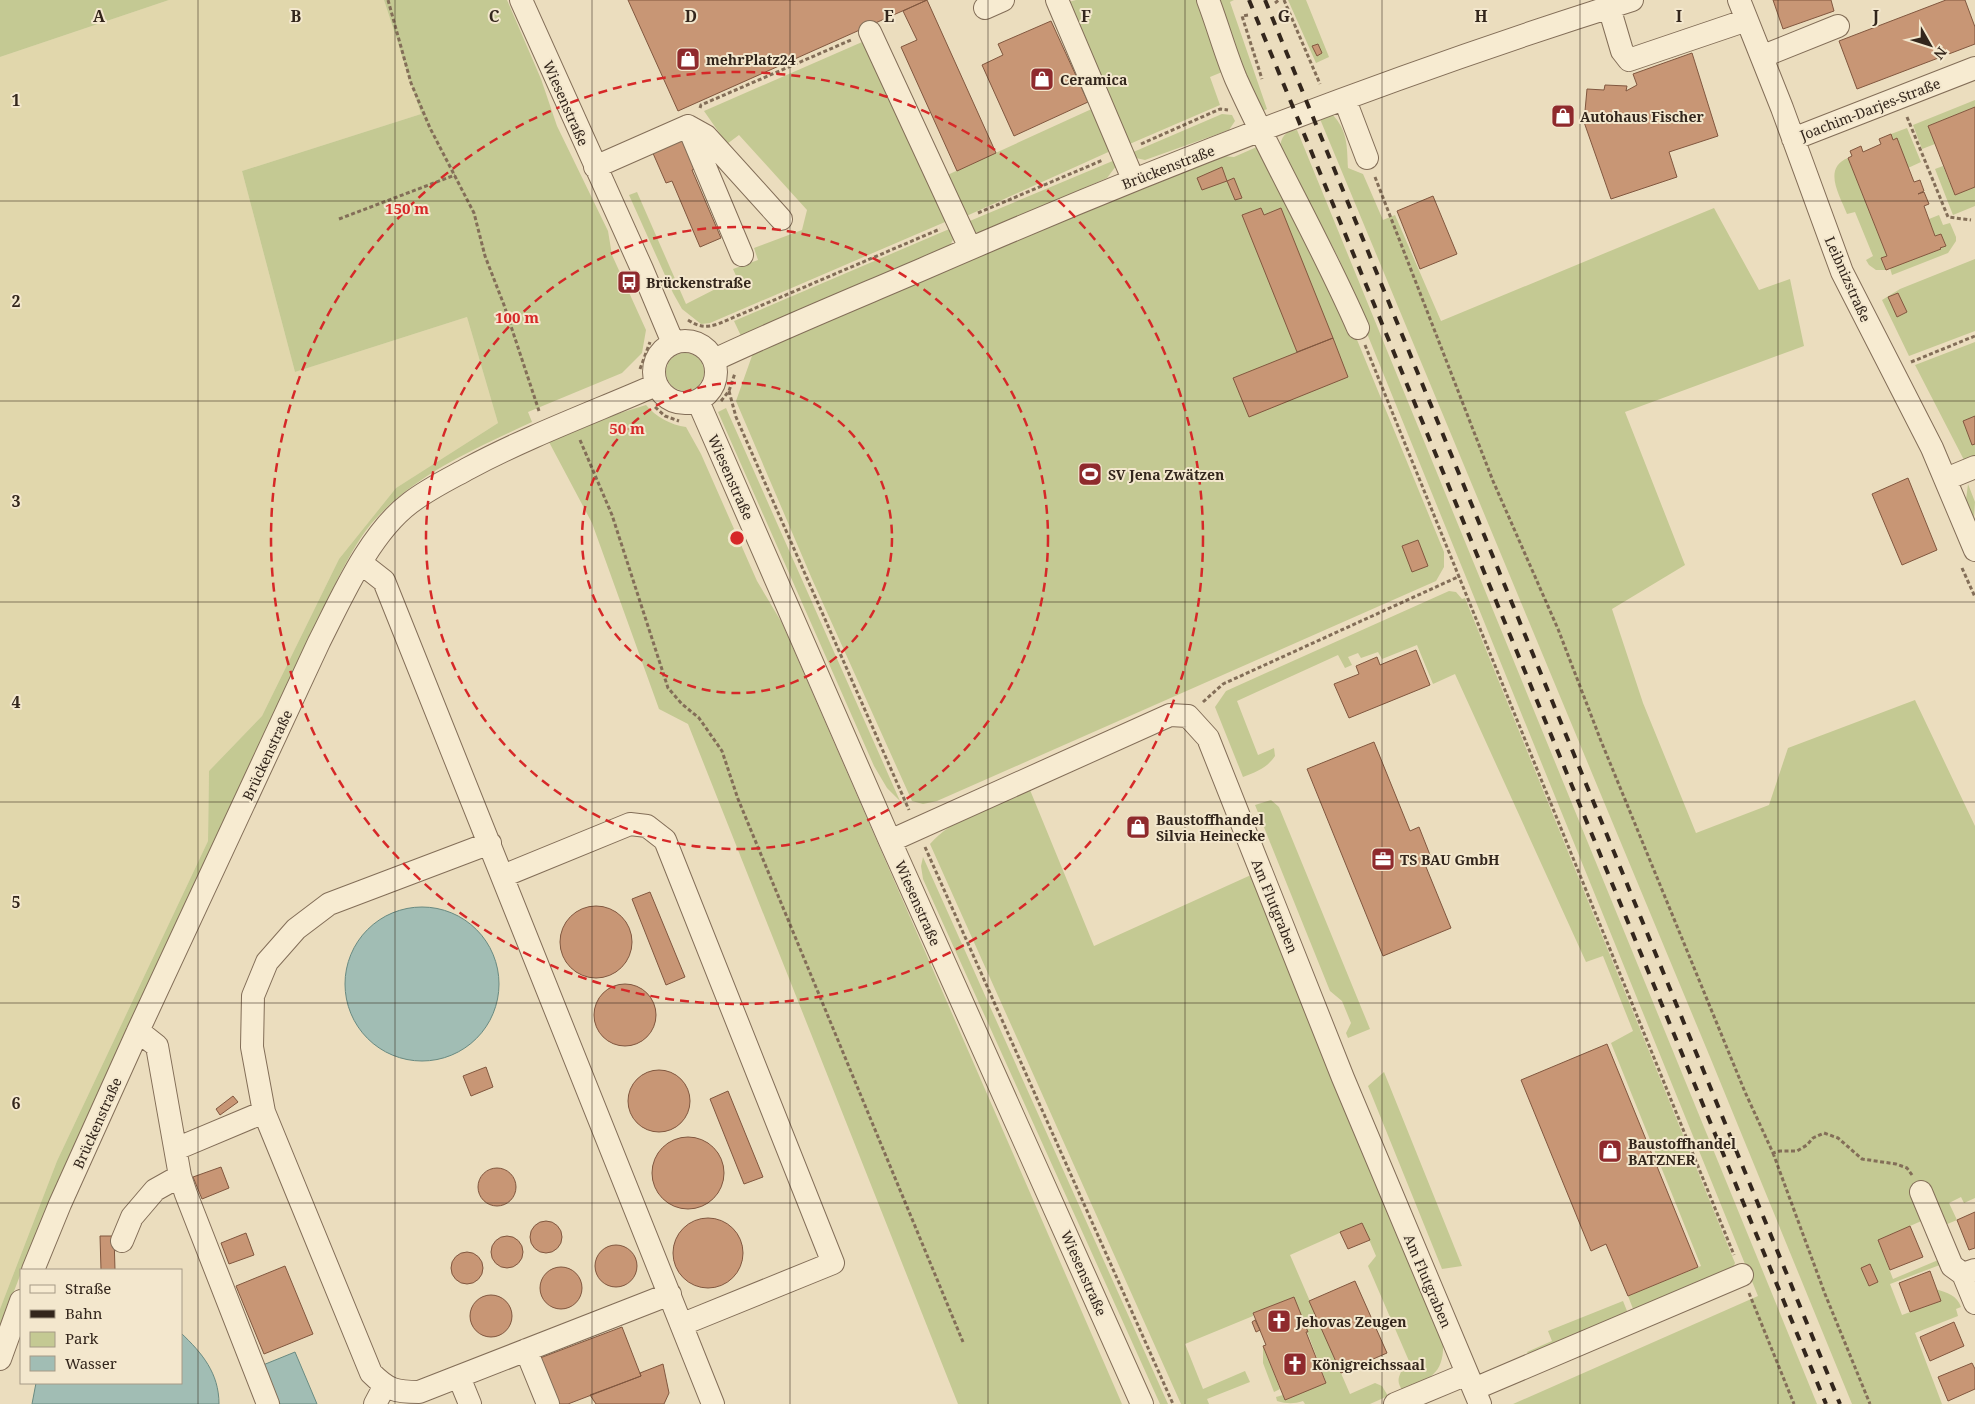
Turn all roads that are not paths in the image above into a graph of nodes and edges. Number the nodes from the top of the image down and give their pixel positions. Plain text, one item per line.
1 (521, 0) edge
2 (1057, 0) edge
3 (1208, 0) edge
4 (1632, 0) edge
5 (1609, 7) junction
6 (1743, 10) edge
7 (1838, 26) dead end
8 (870, 32) road end
9 (1771, 53) dead end
10 (1975, 68) edge
11 (1345, 100) junction
12 (1258, 124) junction
13 (688, 126) junction
14 (1793, 139) junction
15 (1367, 158) road end
16 (595, 166) junction
17 (1133, 179) junction
18 (782, 219) dead end
19 (970, 248) junction
20 (742, 255) dead end
21 (1358, 328) road end
22 (674, 343) junction
23 (714, 360) junction
24 (647, 380) junction
25 (698, 401) junction
26 (1975, 467) edge
27 (1946, 479) junction
28 (1975, 550) edge
29 (361, 563) junction
30 (890, 841) junction
31 (490, 843) junction
32 (503, 876) junction
33 (138, 1032) junction
34 (264, 1112) junction
35 (176, 1149) junction
36 (180, 1176) junction
37 (1922, 1192) road end
38 (122, 1241) dead end
39 (33, 1269) edge
40 (1969, 1272) edge
41 (1742, 1275) road end
42 (670, 1294) junction
43 (1975, 1303) edge
44 (20, 1304) edge
45 (683, 1324) junction
46 (526, 1350) junction
47 (0, 1359) edge
48 (459, 1377) junction
49 (1474, 1389) edge
50 (380, 1395) edge
51 (268, 1404) edge
52 (470, 1404) edge
53 (548, 1404) edge
54 (713, 1404) edge
55 (1142, 1404) edge
56 (1395, 1404) edge

1 - 16 street, Wiesenstraße
2 - 17 street
3 - 12 street
4 - 5 street, Brückenstraße
5 - 6 street
5 - 11 street, Brückenstraße
6 - 14 street, Leibnizstraße
7 - 9 street
8 - 19 street
10 - 14 street, Joachim-Darjes-Straße
11 - 12 street, Brückenstraße
11 - 15 street
12 - 17 street, Brückenstraße
12 - 21 street
13 - 16 street
13 - 18 street
13 - 20 street
14 - 27 street, Leibnizstraße
16 - 22 street, Wiesenstraße
17 - 19 street, Brückenstraße
19 - 23 street, Brückenstraße
22 - 23 street
22 - 24 street
23 - 25 street
24 - 25 street
24 - 29 street, Brückenstraße
25 - 30 street, Wiesenstraße
26 - 27 street
27 - 28 street, Leibnizstraße
29 - 31 street
29 - 33 street, Brückenstraße
30 - 49 street, Am Flutgraben
30 - 55 street, Wiesenstraße
31 - 32 street
31 - 34 street
32 - 42 street
32 - 45 street
33 - 35 street
33 - 39 street, Brückenstraße
34 - 35 street
34 - 50 street
35 - 36 street
36 - 38 street
36 - 51 street
37 - 40 street
40 - 43 street
41 - 49 street
42 - 45 street
42 - 46 street
44 - 47 street
45 - 54 street
46 - 48 street
46 - 53 street
48 - 50 street
48 - 52 street
49 - 56 street

